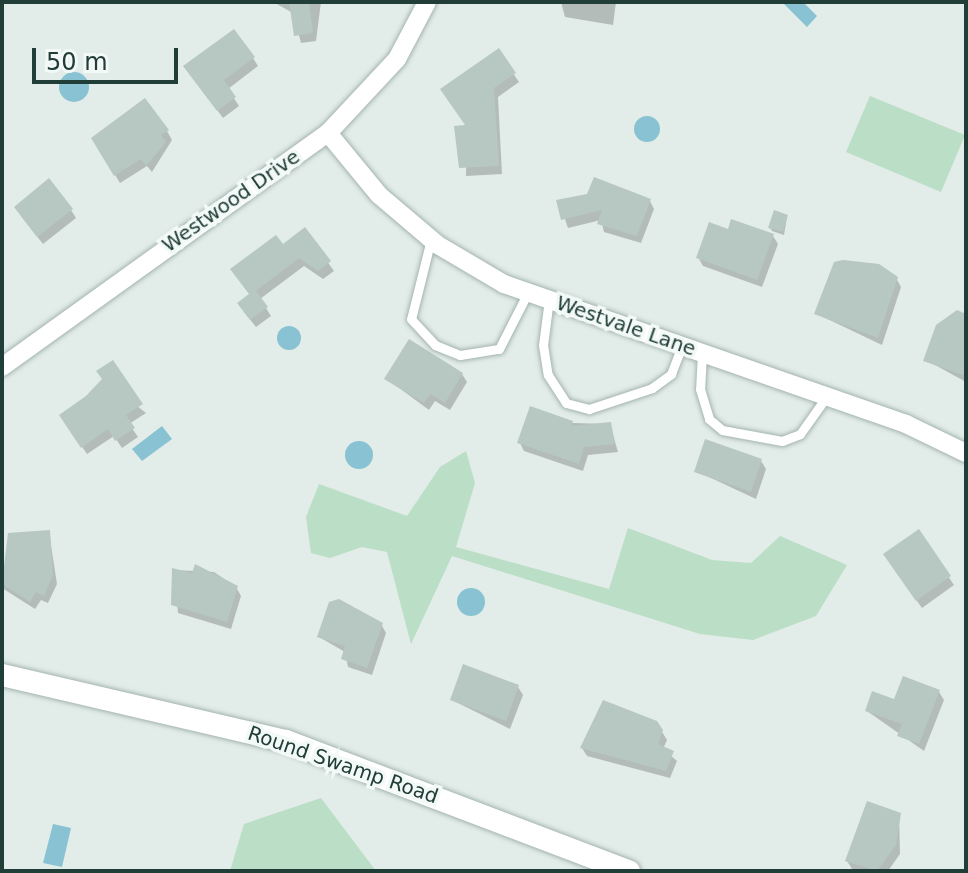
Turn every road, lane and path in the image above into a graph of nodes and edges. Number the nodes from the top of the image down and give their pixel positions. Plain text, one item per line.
1 (427, 2) edge
2 (328, 133) junction
3 (431, 239) junction
4 (528, 292) junction
5 (549, 299) junction
6 (682, 346) junction
7 (702, 353) junction
8 (2, 367) edge
9 (827, 396) junction
10 (966, 453) edge
11 (2, 675) edge
12 (629, 871) edge

1 - 2 street, Westwood Drive
2 - 3 street, Westvale Lane
2 - 8 street, Westwood Drive
3 - 4 street, Westvale Lane
3 - 4 lane
4 - 5 street, Westvale Lane
5 - 6 street, Westvale Lane
5 - 6 lane
6 - 7 street, Westvale Lane
7 - 9 street, Westvale Lane
7 - 9 lane
9 - 10 street, Westvale Lane
11 - 12 street, Round Swamp Road

